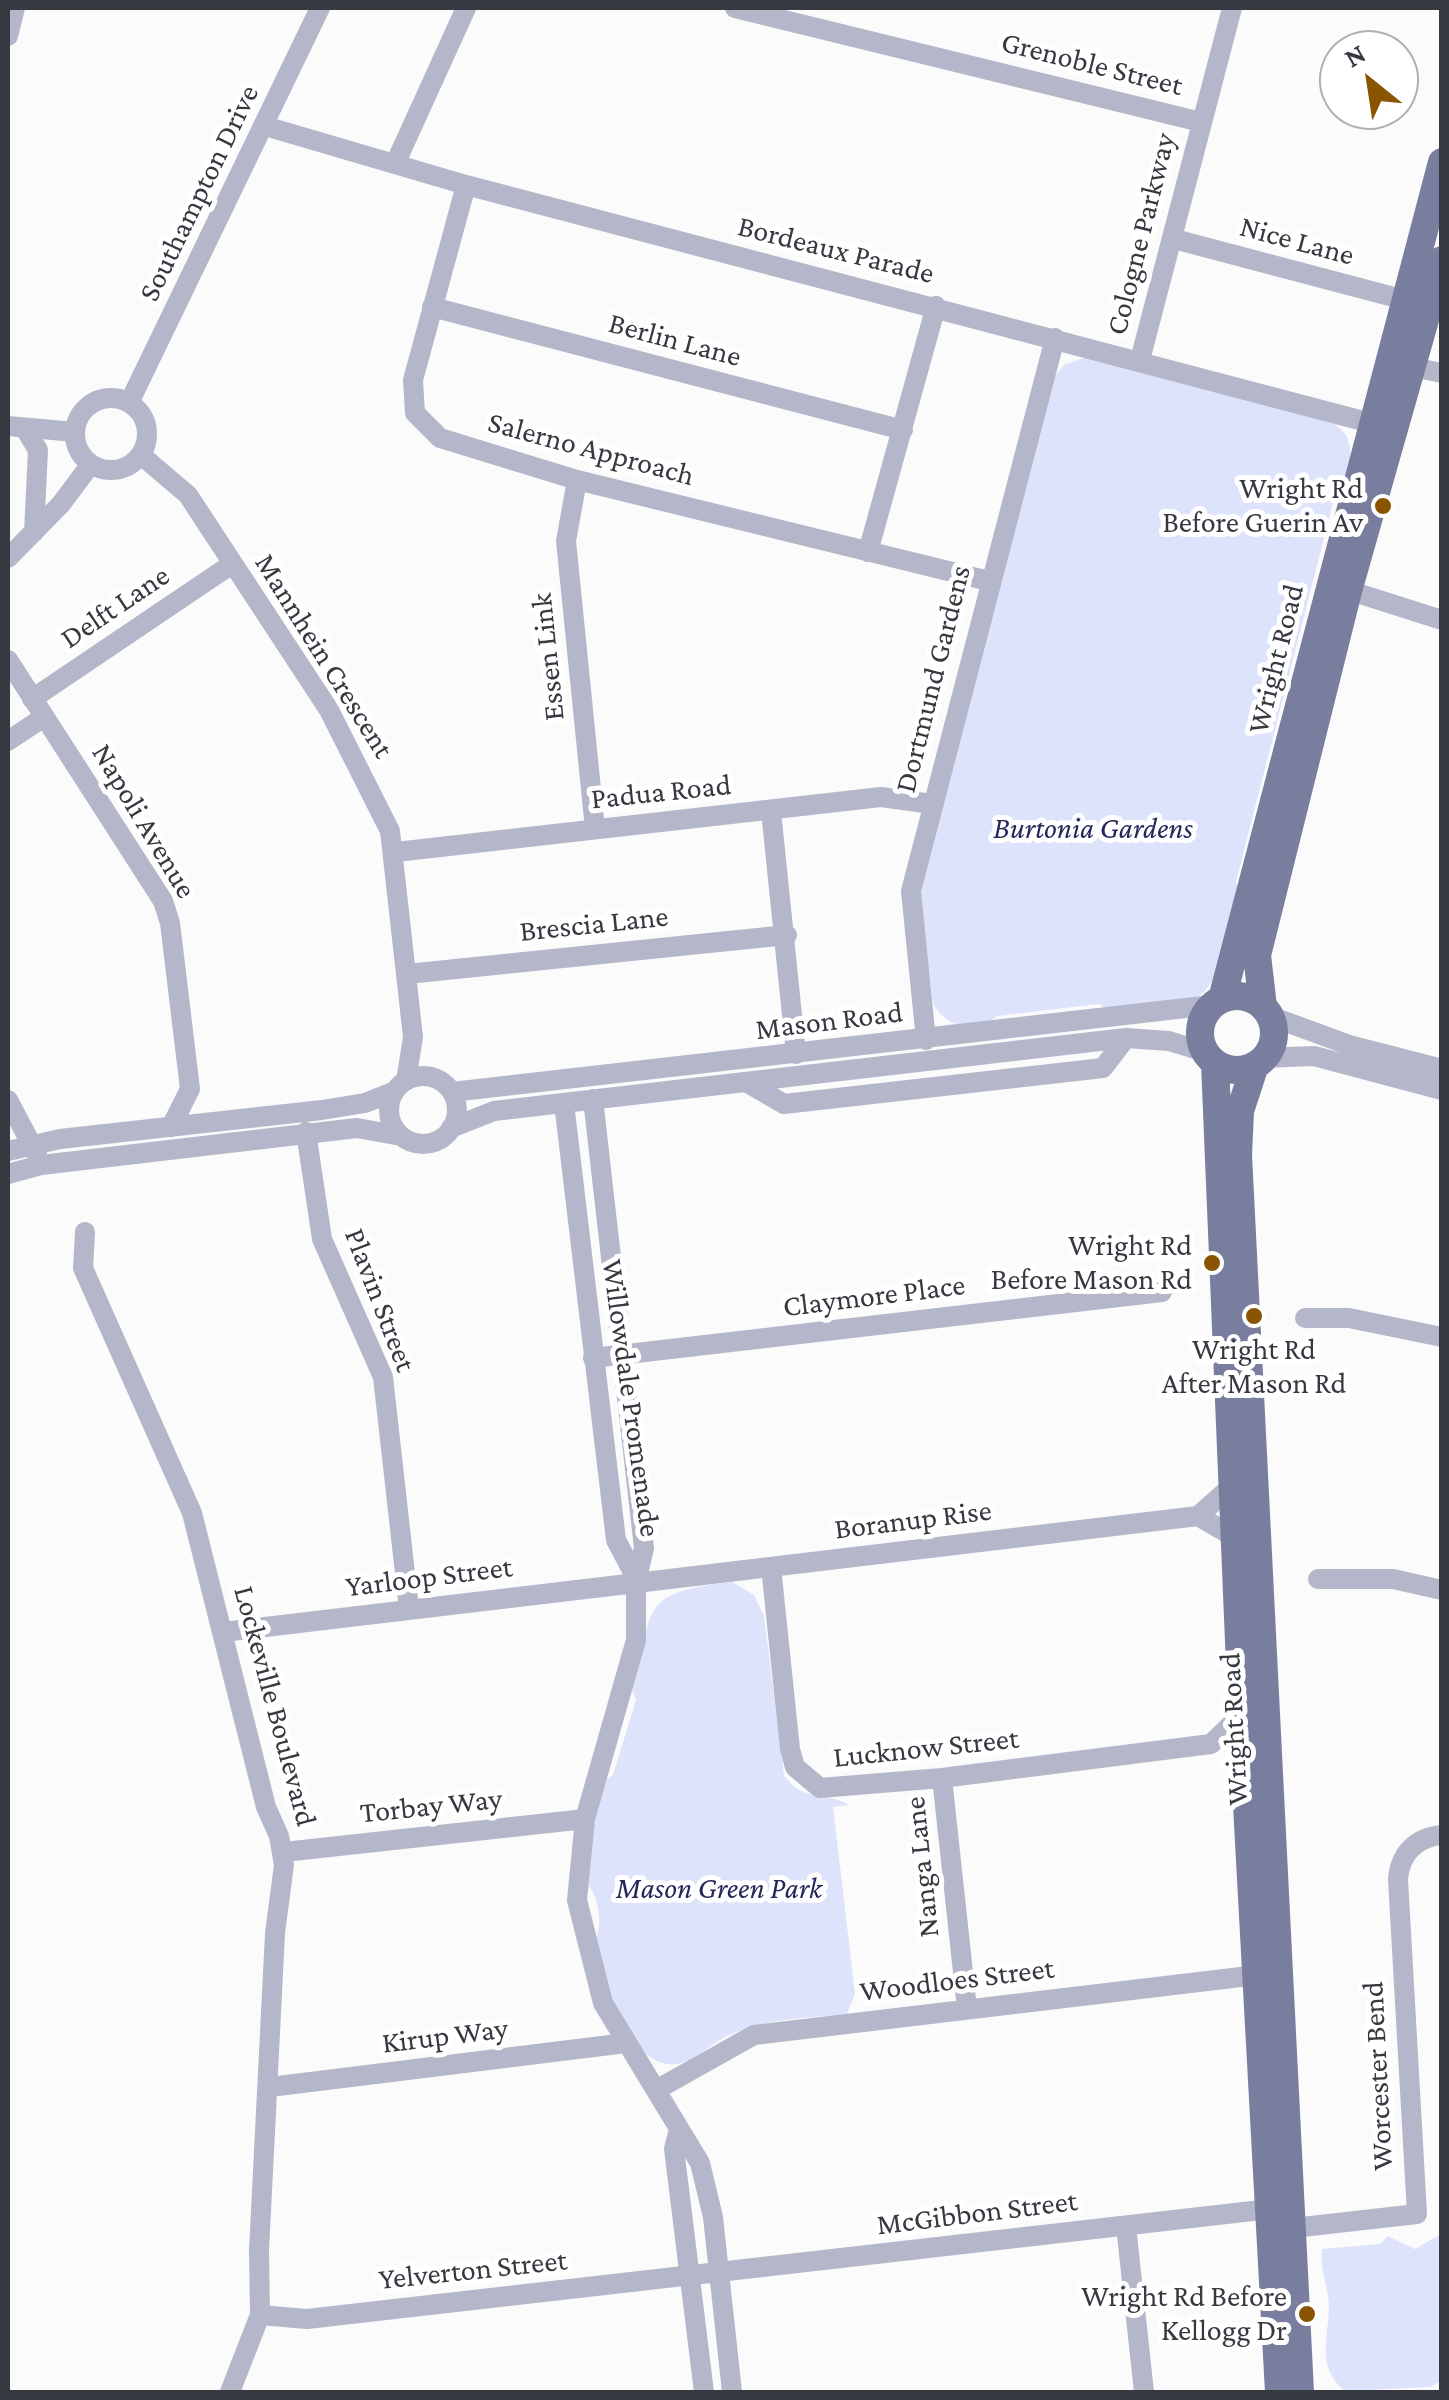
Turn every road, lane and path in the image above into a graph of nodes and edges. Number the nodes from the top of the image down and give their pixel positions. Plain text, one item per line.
1 (15, 8) edge
2 (320, 8) edge
3 (466, 8) edge
4 (735, 8) edge
5 (1232, 8) edge
6 (819, 18) edge
7 (8, 36) edge
8 (1201, 122) junction
9 (266, 126) junction
10 (1442, 162) edge
11 (395, 164) junction
12 (466, 185) junction
13 (1174, 239) junction
14 (1442, 260) edge
15 (1404, 300) junction
16 (936, 306) junction
17 (432, 307) junction
18 (1055, 338) junction
19 (1140, 360) junction
20 (1412, 366) junction
21 (1442, 374) edge
22 (129, 402) junction
23 (1382, 426) junction
24 (16, 428) edge
25 (903, 430) junction
26 (75, 432) junction
27 (141, 454) junction
28 (92, 464) junction
29 (576, 480) junction
30 (34, 534) junction
31 (868, 552) junction
32 (8, 558) edge
33 (232, 564) junction
34 (989, 582) junction
35 (1338, 587) junction
36 (1442, 620) edge
37 (8, 660) edge
38 (38, 708) junction
39 (8, 741) edge
40 (932, 804) junction
41 (771, 811) junction
42 (596, 829) junction
43 (396, 852) junction
44 (786, 935) junction
45 (406, 974) junction
46 (1217, 1002) junction
47 (1266, 1012) junction
48 (413, 1037) junction
49 (1126, 1038) junction
50 (926, 1040) junction
51 (796, 1054) junction
52 (1210, 1057) junction
53 (1259, 1062) junction
54 (1442, 1069) edge
55 (434, 1078) junction
56 (746, 1082) junction
57 (400, 1086) junction
58 (190, 1089) junction
59 (1442, 1090) edge
60 (452, 1092) junction
61 (593, 1099) junction
62 (8, 1100) edge
63 (564, 1103) junction
64 (220, 1121) junction
65 (171, 1127) junction
66 (451, 1128) junction
67 (306, 1132) junction
68 (401, 1136) junction
69 (15, 1146) edge
70 (23, 1170) edge
71 (84, 1232) dead end
72 (1162, 1292) dead end
73 (1305, 1318) dead end
74 (1442, 1337) edge
75 (622, 1355) junction
76 (593, 1358) junction
77 (1233, 1485) junction
78 (1198, 1516) junction
79 (1236, 1538) junction
80 (770, 1567) junction
81 (636, 1579) junction
82 (1318, 1579) dead end
83 (1442, 1590) edge
84 (409, 1609) junction
85 (223, 1632) junction
86 (1242, 1714) junction
87 (1211, 1744) junction
88 (1245, 1769) junction
89 (942, 1778) junction
90 (585, 1819) junction
91 (1442, 1836) edge
92 (284, 1852) junction
93 (1267, 1974) junction
94 (968, 2009) junction
95 (626, 2044) junction
96 (270, 2086) junction
97 (656, 2090) junction
98 (678, 2133) junction
99 (1270, 2209) junction
100 (1126, 2226) junction
101 (1293, 2228) junction
102 (718, 2273) junction
103 (692, 2276) junction
104 (260, 2315) junction
105 (230, 2392) edge
106 (704, 2392) edge
107 (732, 2392) edge
108 (1144, 2392) edge
109 (1279, 2392) edge
110 (1300, 2392) edge

1 - 7 street
2 - 9 street, Southampton Drive
3 - 11 street
4 - 6 street, Grenoble Street
5 - 8 street, Cologne Parkway
6 - 8 street, Grenoble Street
8 - 13 street, Cologne Parkway
9 - 11 street, Bordeaux Parade
9 - 22 street, Southampton Drive
10 - 15 main road, Wright Road
11 - 12 street, Bordeaux Parade
12 - 16 street, Bordeaux Parade
12 - 17 street, Salerno Approach
13 - 15 street, Nice Lane
13 - 19 street, Cologne Parkway
14 - 20 main road, Wright Road
15 - 23 main road, Wright Road
16 - 18 street, Bordeaux Parade
16 - 25 street
17 - 25 street, Berlin Lane
17 - 29 street, Salerno Approach
18 - 19 street, Bordeaux Parade
18 - 34 street, Dortmund Gardens
19 - 23 street, Bordeaux Parade
20 - 21 street
20 - 23 main road, Wright Road
22 - 26 street
22 - 27 street
23 - 35 main road, Wright Road
24 - 26 street
24 - 30 street
25 - 31 street
26 - 28 street
27 - 28 street
27 - 33 street, Mannhein Crescent
28 - 30 street
29 - 31 street, Salerno Approach
29 - 42 street, Essen Link
30 - 32 street
31 - 34 street, Salerno Approach
33 - 38 street, Delft Lane
33 - 43 street, Mannhein Crescent
34 - 40 street, Dortmund Gardens
35 - 36 street
35 - 46 main road, Wright Road
35 - 47 main road, Wright Road
37 - 38 street, Napoli Avenue
38 - 39 street, Delft Lane
38 - 58 street, Napoli Avenue
40 - 41 street, Padua Road
40 - 50 street, Dortmund Gardens
41 - 42 street, Padua Road
41 - 44 street
42 - 43 street, Padua Road
43 - 45 street, Mannhein Crescent
44 - 45 street, Brescia Lane
44 - 51 street
45 - 48 street, Mannhein Crescent
46 - 47 main road
46 - 50 street, Mason Road
46 - 52 main road
47 - 53 main road
47 - 54 street
48 - 55 street, Mannhein Crescent
48 - 57 street, Mannhein Crescent
49 - 52 street, Mason Road
49 - 56 street, Mason Road
49 - 56 street
50 - 51 street, Mason Road
51 - 60 street, Mason Road
52 - 53 main road
52 - 77 main road, Wright Road
53 - 59 street
53 - 93 main road, Wright Road
55 - 57 street
55 - 60 street
56 - 61 street, Mason Road
57 - 64 street
57 - 68 street
58 - 64 street
58 - 65 street
60 - 66 street
61 - 63 street, Mason Road
61 - 75 street, Willowdale Promenade
62 - 69 street
63 - 66 street, Mason Road
63 - 76 street, Willowdale Promenade
64 - 65 street
65 - 69 street
66 - 68 street
67 - 68 street
67 - 70 street
67 - 84 street, Plavin Street
69 - 70 street
71 - 85 street, Lockeville Boulevard
72 - 75 street, Claymore Place
73 - 74 street
75 - 76 street, Claymore Place
75 - 81 street, Willowdale Promenade
76 - 81 street, Willowdale Promenade
77 - 78 street
77 - 79 main road, Wright Road
78 - 79 street
78 - 80 street, Boranup Rise
79 - 86 main road, Wright Road
80 - 81 street, Boranup Rise
80 - 89 street, Lucknow Street
81 - 84 street, Yarloop Street
81 - 90 street, Willowdale Promenade
82 - 83 street
84 - 85 street, Yarloop Street
85 - 92 street, Lockeville Boulevard
86 - 87 street
86 - 88 main road, Wright Road
87 - 88 street
87 - 89 street, Lucknow Street
88 - 93 main road, Wright Road
89 - 94 street, Nanga Lane
90 - 92 street, Torbay Way
90 - 95 street, Willowdale Promenade
91 - 101 street, Worcester Bend
92 - 96 street, Lockeville Boulevard
93 - 94 street, Woodloes Street
93 - 99 main road, Wright Road
93 - 101 main road, Wright Road
94 - 97 street, Woodloes Street
95 - 96 street, Kirup Way
95 - 97 street, Willowdale Promenade
96 - 104 street, Lockeville Boulevard
97 - 98 street, Willowdale Promenade
98 - 102 street, Willowdale Promenade
98 - 103 street, Willowdale Promenade
99 - 100 street, McGibbon Street
99 - 109 main road, Wright Road
100 - 102 street, McGibbon Street
100 - 108 street
101 - 110 main road, Wright Road
102 - 103 street, McGibbon Street
102 - 107 street, Willowdale Promenade
103 - 104 street, Yelverton Street
103 - 106 street, Willowdale Promenade
104 - 105 street, Lockeville Boulevard

